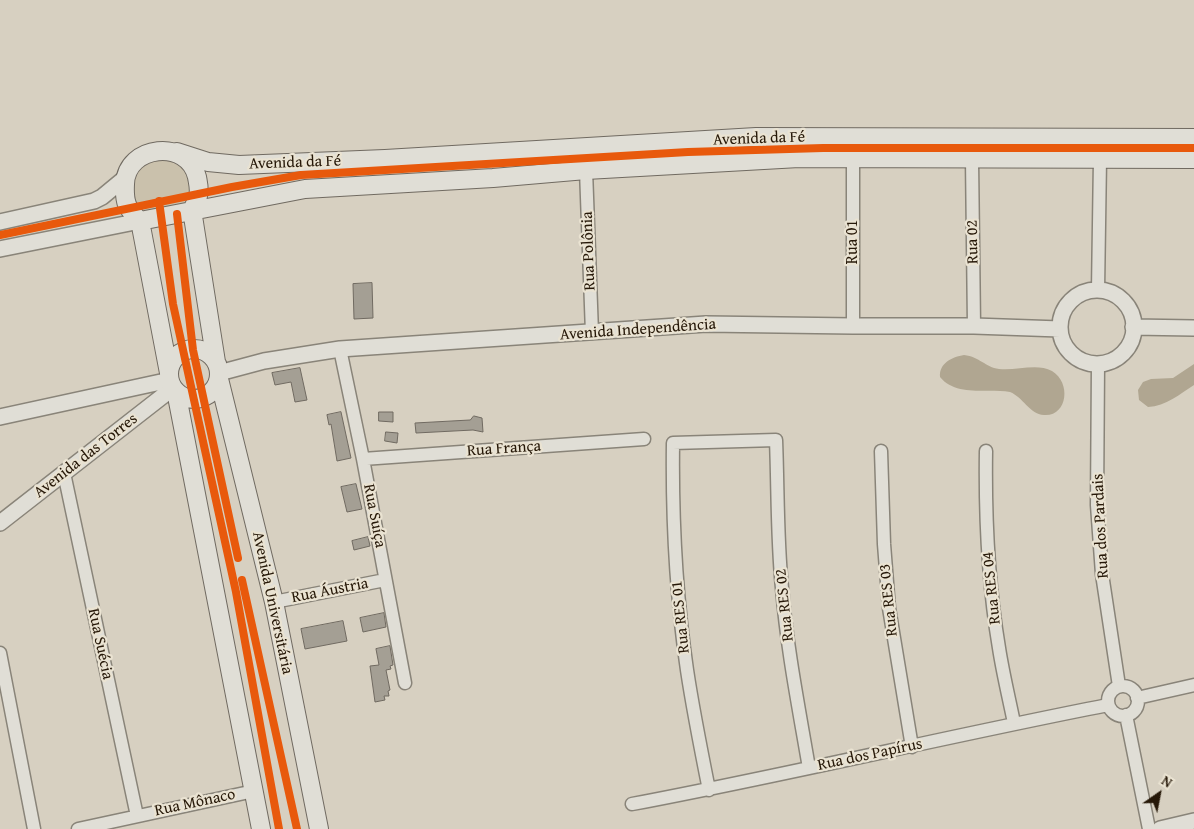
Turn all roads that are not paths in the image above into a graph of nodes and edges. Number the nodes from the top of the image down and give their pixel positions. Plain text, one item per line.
1 (1194, 138) edge
2 (177, 152) junction
3 (853, 158) junction
4 (972, 159) junction
5 (1100, 159) junction
6 (1194, 159) edge
7 (586, 170) junction
8 (125, 178) junction
9 (192, 210) junction
10 (140, 221) junction
11 (0, 222) edge
12 (0, 249) edge
13 (1098, 290) junction
14 (853, 326) junction
15 (974, 326) junction
16 (1133, 327) junction
17 (1060, 328) junction
18 (1194, 328) edge
19 (592, 333) junction
20 (340, 349) junction
21 (1098, 364) junction
22 (218, 371) junction
23 (172, 383) junction
24 (0, 417) edge
25 (644, 439) dead end
26 (673, 443) joint
27 (881, 451) dead end
28 (986, 451) dead end
29 (363, 459) junction
30 (64, 473) junction
31 (0, 523) edge
32 (385, 580) junction
33 (274, 602) junction
34 (0, 653) edge
35 (405, 683) dead end
36 (1194, 685) edge
37 (1119, 686) junction
38 (1137, 698) junction
39 (1108, 705) junction
40 (1126, 715) junction
41 (1014, 724) junction
42 (912, 747) junction
43 (809, 768) junction
44 (709, 790) junction
45 (254, 791) junction
46 (632, 804) dead end
47 (137, 816) junction
48 (1194, 822) edge
49 (34, 829) edge
50 (78, 829) edge
51 (261, 829) edge
52 (319, 829) edge
53 (1149, 829) edge
54 (1160, 829) edge

1 - 2 main road, Avenida da Fé
2 - 8 main road
2 - 9 main road, Avenida Universitária
3 - 4 main road, Avenida da Fé
3 - 7 main road, Avenida da Fé
3 - 14 street, Rua 01
4 - 5 main road, Avenida da Fé
4 - 15 street, Rua 02
5 - 6 main road, Avenida da Fé
5 - 13 street
7 - 9 main road, Avenida da Fé
7 - 19 street, Rua Polônia
8 - 10 main road
8 - 11 street
9 - 10 main road
9 - 22 main road, Avenida Universitária
10 - 12 street
10 - 23 main road
13 - 16 street
13 - 17 street
14 - 15 street, Avenida Independência
14 - 19 street, Avenida Independência
15 - 17 street, Avenida Independência
16 - 18 street
16 - 21 street
17 - 21 street
19 - 20 street, Avenida Independência
20 - 22 street, Avenida Independência
20 - 29 street, Rua Suíça
21 - 37 street, Rua dos Pardais
22 - 23 main road
22 - 23 main road
22 - 33 main road, Avenida Universitária
23 - 24 street
23 - 30 street, Avenida das Torres
23 - 45 main road
25 - 29 street, Rua França
26 - 43 street, Rua RES 02
26 - 44 street, Rua RES 01
27 - 42 street, Rua RES 03
28 - 41 street, Rua RES 04
29 - 32 street, Rua Suíça
30 - 31 street, Avenida das Torres
30 - 47 street, Rua Suécia
32 - 33 street, Rua Áustria
32 - 35 street, Rua Suíça
33 - 52 main road, Avenida Universitária
34 - 49 street
36 - 38 street
37 - 38 street
37 - 39 street
38 - 40 street
39 - 40 street
39 - 41 street, Rua dos Papírus
40 - 53 street
41 - 42 street, Rua dos Papírus
42 - 43 street, Rua dos Papírus
43 - 44 street, Rua dos Papírus
44 - 46 street, Rua dos Papírus
45 - 47 street, Rua Mônaco
45 - 51 main road
47 - 50 street, Rua Mônaco
48 - 54 street

